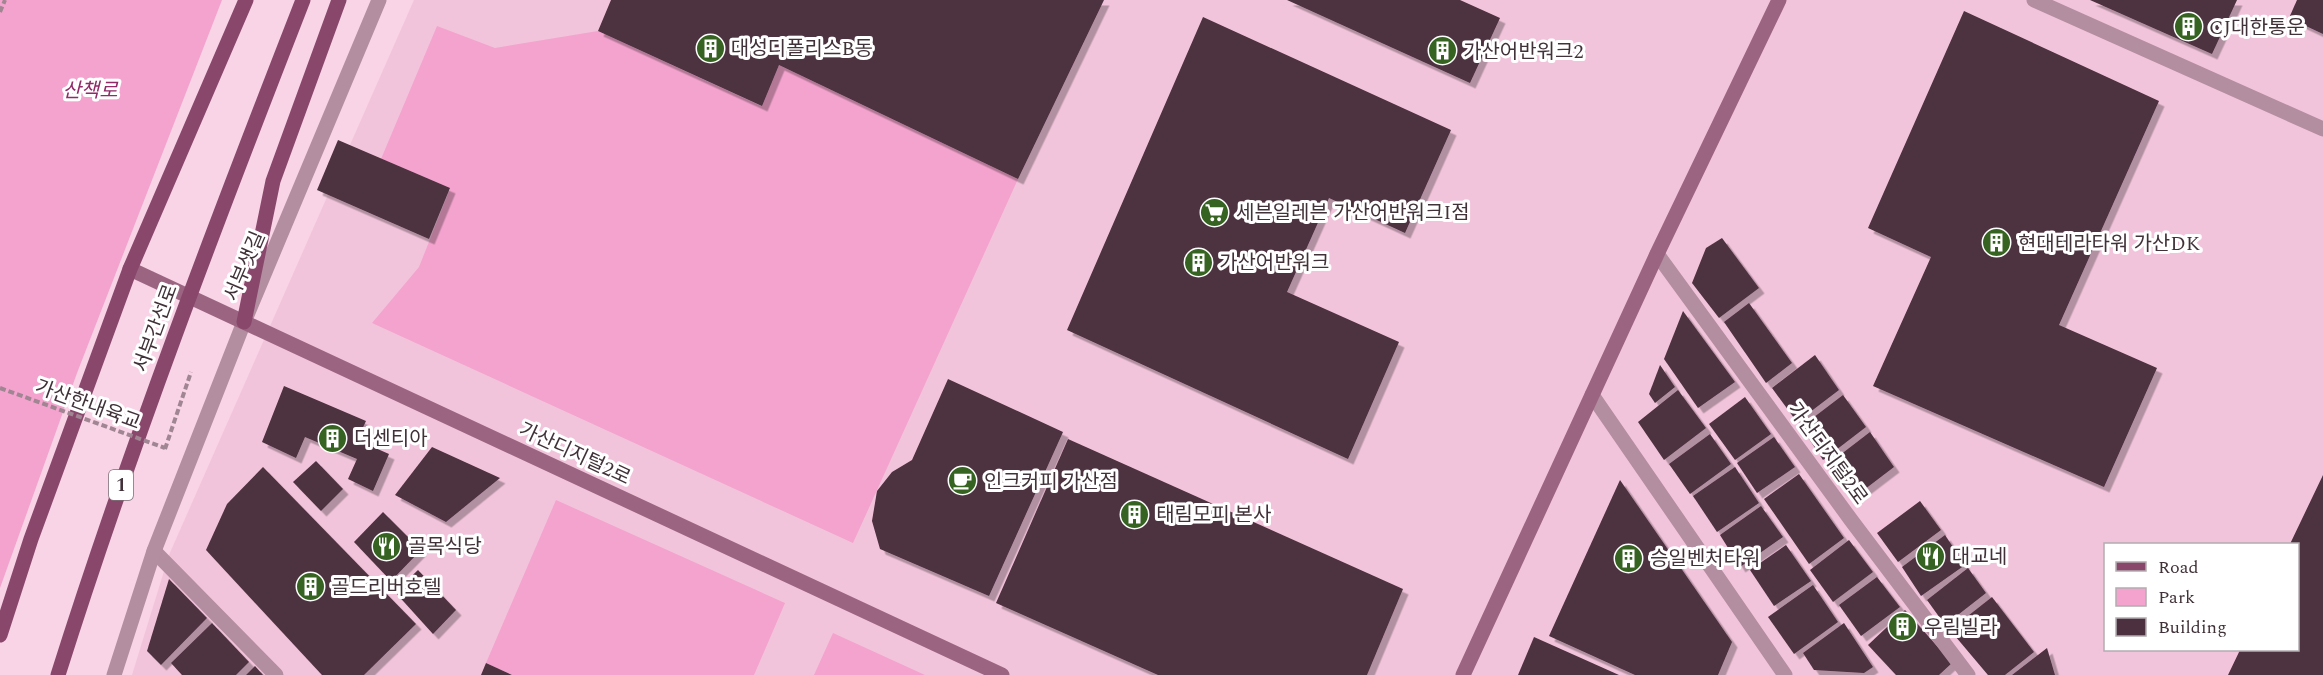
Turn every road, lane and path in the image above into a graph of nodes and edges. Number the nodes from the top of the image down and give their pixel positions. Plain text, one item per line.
1 (5, 0) edge
2 (246, 0) edge
3 (303, 0) edge
4 (339, 0) edge
5 (379, 0) edge
6 (1779, 0) edge
7 (2034, 0) edge
8 (0, 12) edge
9 (2323, 129) edge
10 (1657, 254) junction
11 (130, 269) junction
12 (188, 296) junction
13 (244, 322) junction
14 (191, 372) dead end
15 (0, 388) edge
16 (1592, 395) junction
17 (31, 539) junction
18 (154, 551) junction
19 (0, 617) edge
20 (0, 634) edge
21 (58, 675) edge
22 (114, 675) edge
23 (276, 675) edge
24 (1002, 675) edge
25 (1462, 675) edge
26 (1785, 675) edge
27 (1968, 675) edge

1 - 8 path
2 - 11 main road
3 - 12 main road, 서부간선로 / 1
4 - 13 main road
5 - 13 street, 서부샛길
6 - 10 street
7 - 9 street
10 - 16 street
10 - 27 street, 가산디지털2로
11 - 12 street, 가산디지털2로
11 - 17 main road
12 - 13 street, 가산디지털2로
12 - 21 main road, 서부간선로 / 1
13 - 18 street, 서부샛길
13 - 24 street, 가산디지털2로
14 - 15 path, 가산한내육교, bridge
16 - 25 street
16 - 26 street
17 - 19 main road
17 - 20 main road
18 - 22 street, 서부샛길
18 - 23 street

